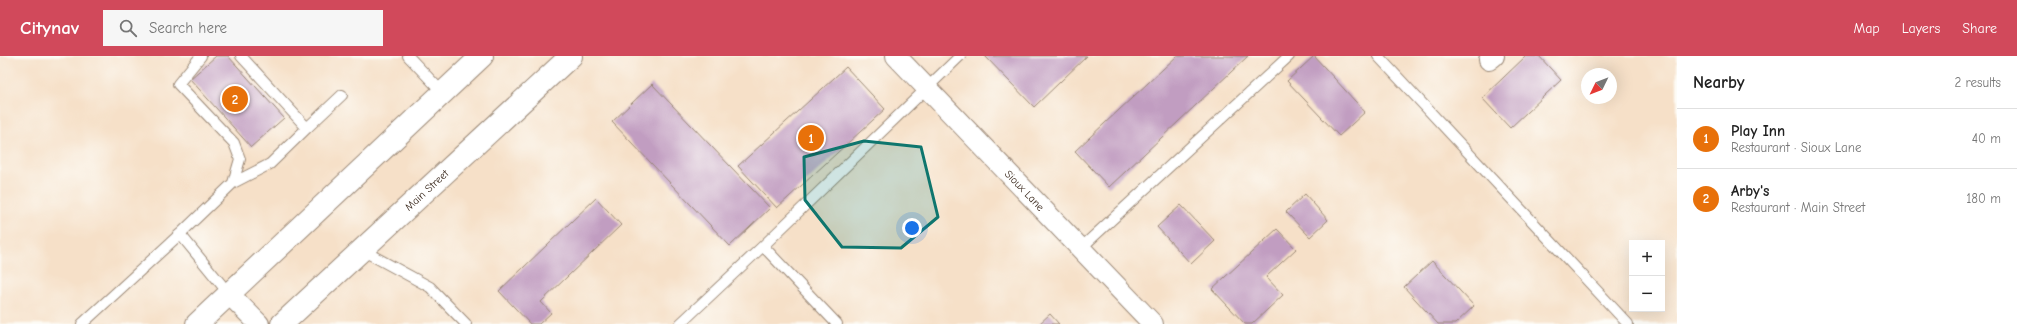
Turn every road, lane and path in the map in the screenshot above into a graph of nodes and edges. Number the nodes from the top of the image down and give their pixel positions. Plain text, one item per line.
1 (201, 56) edge
2 (241, 56) edge
3 (408, 56) edge
4 (482, 56) edge
5 (572, 56) edge
6 (896, 56) edge
7 (960, 56) edge
8 (1289, 56) edge
9 (1378, 56) edge
10 (926, 88) junction
11 (443, 93) junction
12 (342, 95) dead end
13 (307, 128) junction
14 (233, 183) junction
15 (180, 234) junction
16 (763, 246) junction
17 (1081, 248) junction
18 (362, 250) junction
19 (230, 294) junction
20 (82, 324) edge
21 (197, 324) edge
22 (259, 324) edge
23 (282, 324) edge
24 (466, 324) edge
25 (680, 324) edge
26 (837, 324) edge
27 (1154, 324) edge
28 (1628, 324) edge

1 - 14 lane
2 - 13 lane
3 - 11 lane
4 - 11 main road
5 - 18 main road, Main Street
6 - 10 street, Sioux Lane
7 - 10 lane
8 - 17 lane
9 - 28 lane
10 - 16 lane
10 - 17 street, Sioux Lane
11 - 19 main road
12 - 13 lane
13 - 14 lane
14 - 15 lane
15 - 19 lane
15 - 20 lane
16 - 25 lane
16 - 26 lane
17 - 27 street, Sioux Lane
18 - 23 main road, Main Street
18 - 24 lane
19 - 21 main road
19 - 22 street

